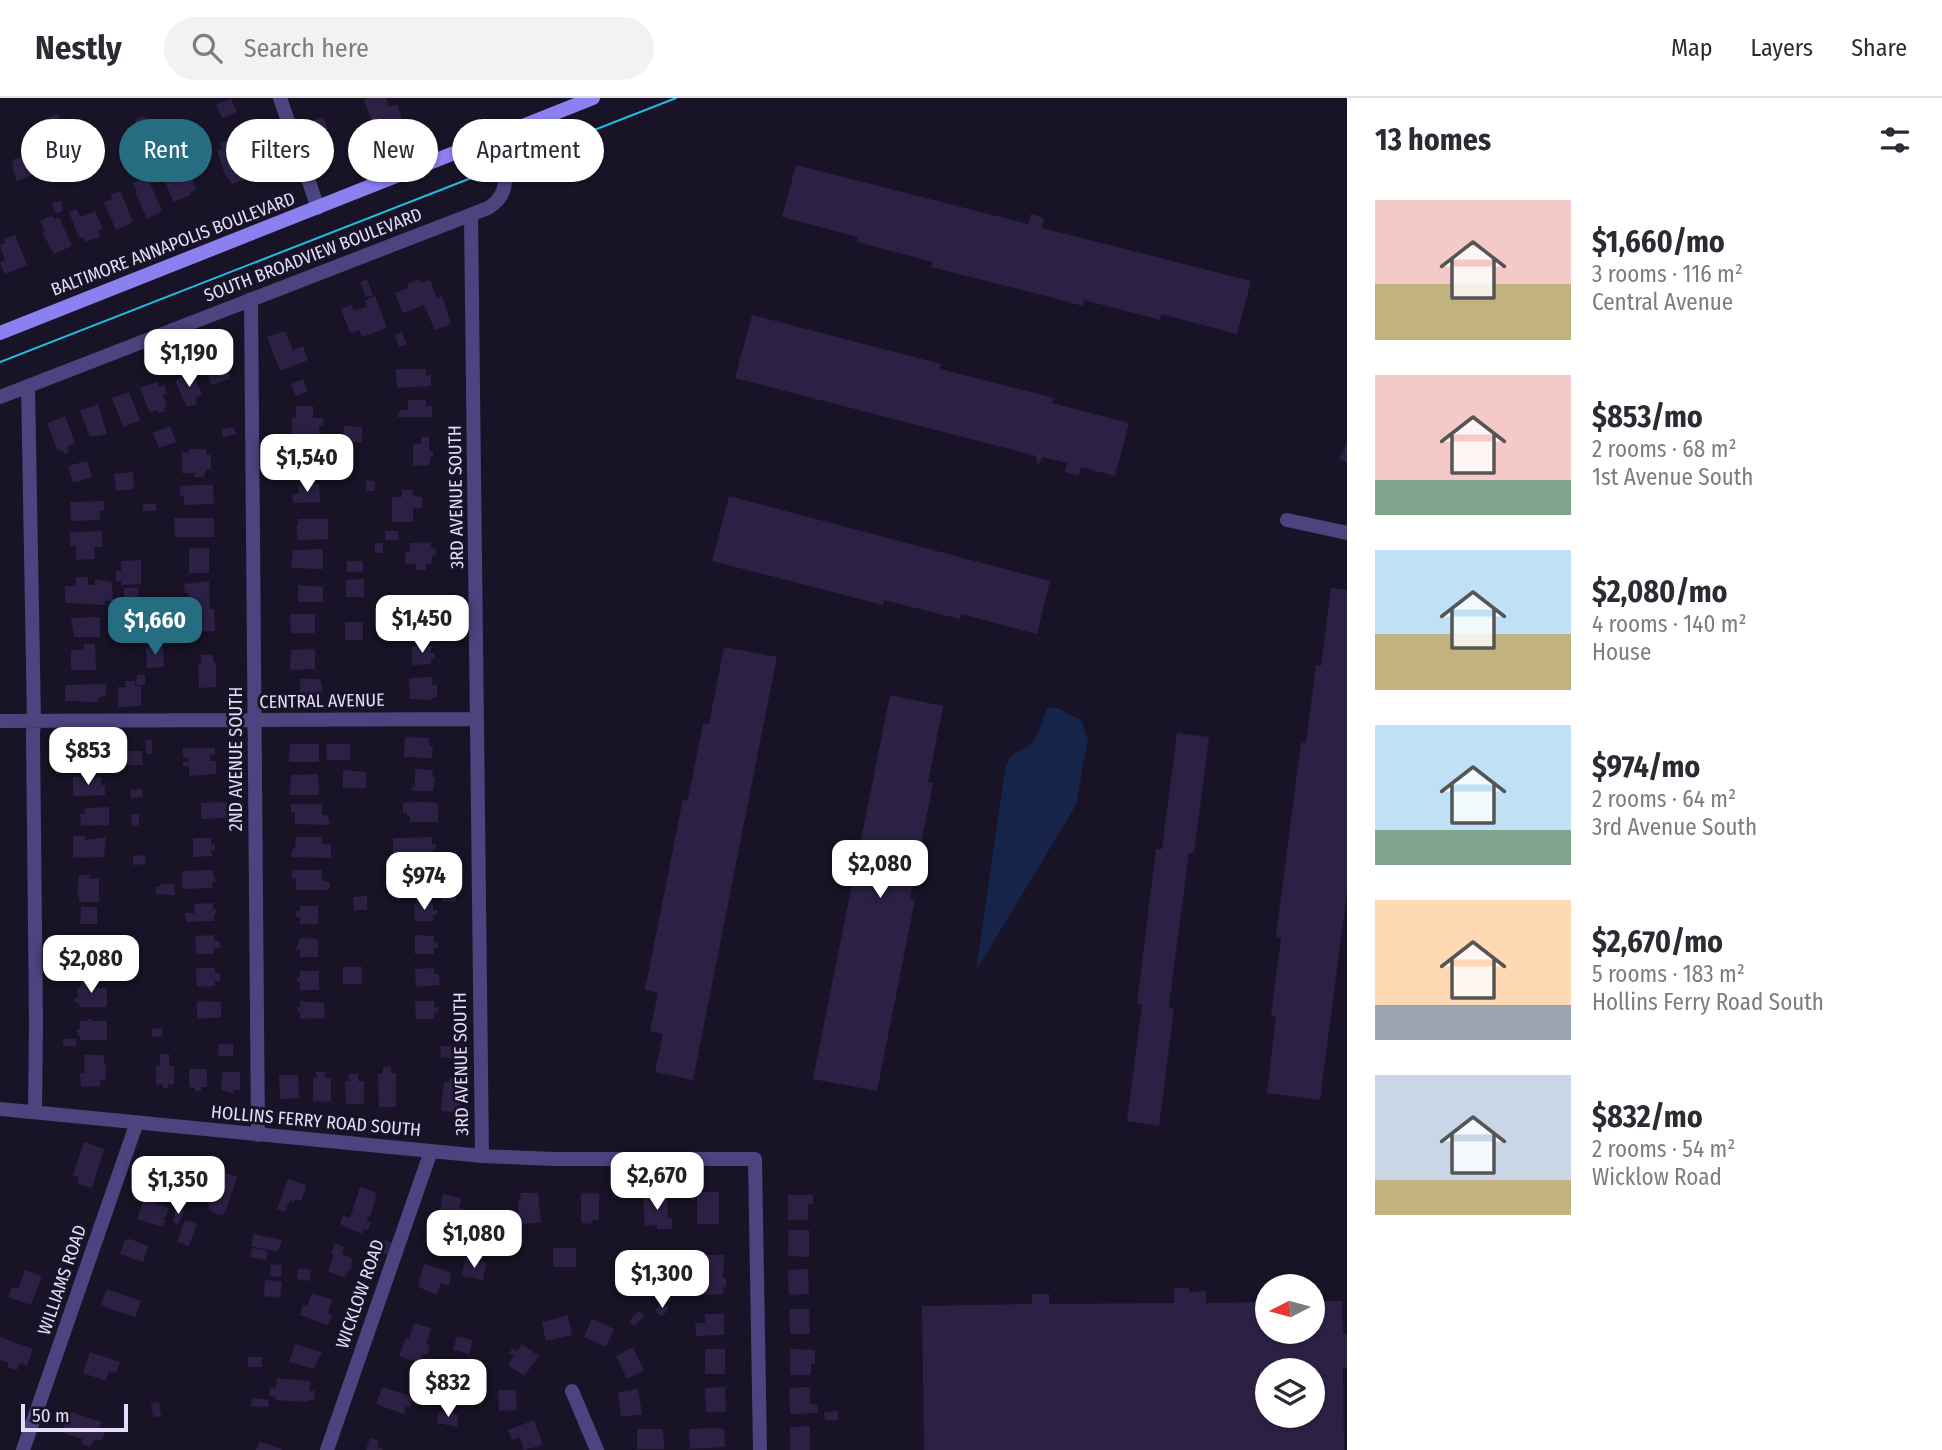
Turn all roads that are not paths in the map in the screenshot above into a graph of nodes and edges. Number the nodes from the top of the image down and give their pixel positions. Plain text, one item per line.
1 (281, 98) edge
2 (593, 98) edge
3 (561, 105) edge
4 (533, 119) edge
5 (452, 155) edge
6 (505, 182) edge
7 (318, 208) junction
8 (471, 215) junction
9 (251, 299) junction
10 (0, 333) edge
11 (29, 386) junction
12 (0, 397) edge
13 (1287, 520) dead end
14 (1347, 533) edge
15 (477, 719) junction
16 (0, 721) edge
17 (34, 721) junction
18 (255, 721) junction
19 (0, 1109) edge
20 (35, 1112) junction
21 (137, 1122) junction
22 (258, 1135) junction
23 (430, 1151) junction
24 (482, 1156) junction
25 (572, 1391) dead end
26 (23, 1450) edge
27 (327, 1450) edge
28 (597, 1450) edge
29 (760, 1450) edge

1 - 7 street
2 - 3 main road, BALTIMORE ANNAPOLIS BOULEVARD
3 - 4 main road, BALTIMORE ANNAPOLIS BOULEVARD
5 - 7 main road, BALTIMORE ANNAPOLIS BOULEVARD
6 - 8 street, SOUTH BROADVIEW BOULEVARD
7 - 10 main road, BALTIMORE ANNAPOLIS BOULEVARD
8 - 9 street, SOUTH BROADVIEW BOULEVARD
8 - 15 street, 3RD AVENUE SOUTH
9 - 11 street, SOUTH BROADVIEW BOULEVARD
9 - 18 street, 2ND AVENUE SOUTH
11 - 12 street, SOUTH BROADVIEW BOULEVARD
11 - 17 street
13 - 14 street
15 - 18 street, CENTRAL AVENUE
15 - 24 street, 3RD AVENUE SOUTH
16 - 17 street, CENTRAL AVENUE
17 - 18 street, CENTRAL AVENUE
17 - 20 street
18 - 22 street, 2ND AVENUE SOUTH
19 - 20 street, HOLLINS FERRY ROAD SOUTH
20 - 21 street, HOLLINS FERRY ROAD SOUTH
21 - 22 street, HOLLINS FERRY ROAD SOUTH
21 - 26 street, WILLIAMS ROAD
22 - 23 street, HOLLINS FERRY ROAD SOUTH
23 - 24 street, HOLLINS FERRY ROAD SOUTH
23 - 27 street, WICKLOW ROAD
24 - 29 street, HOLLINS FERRY ROAD SOUTH
25 - 28 street

